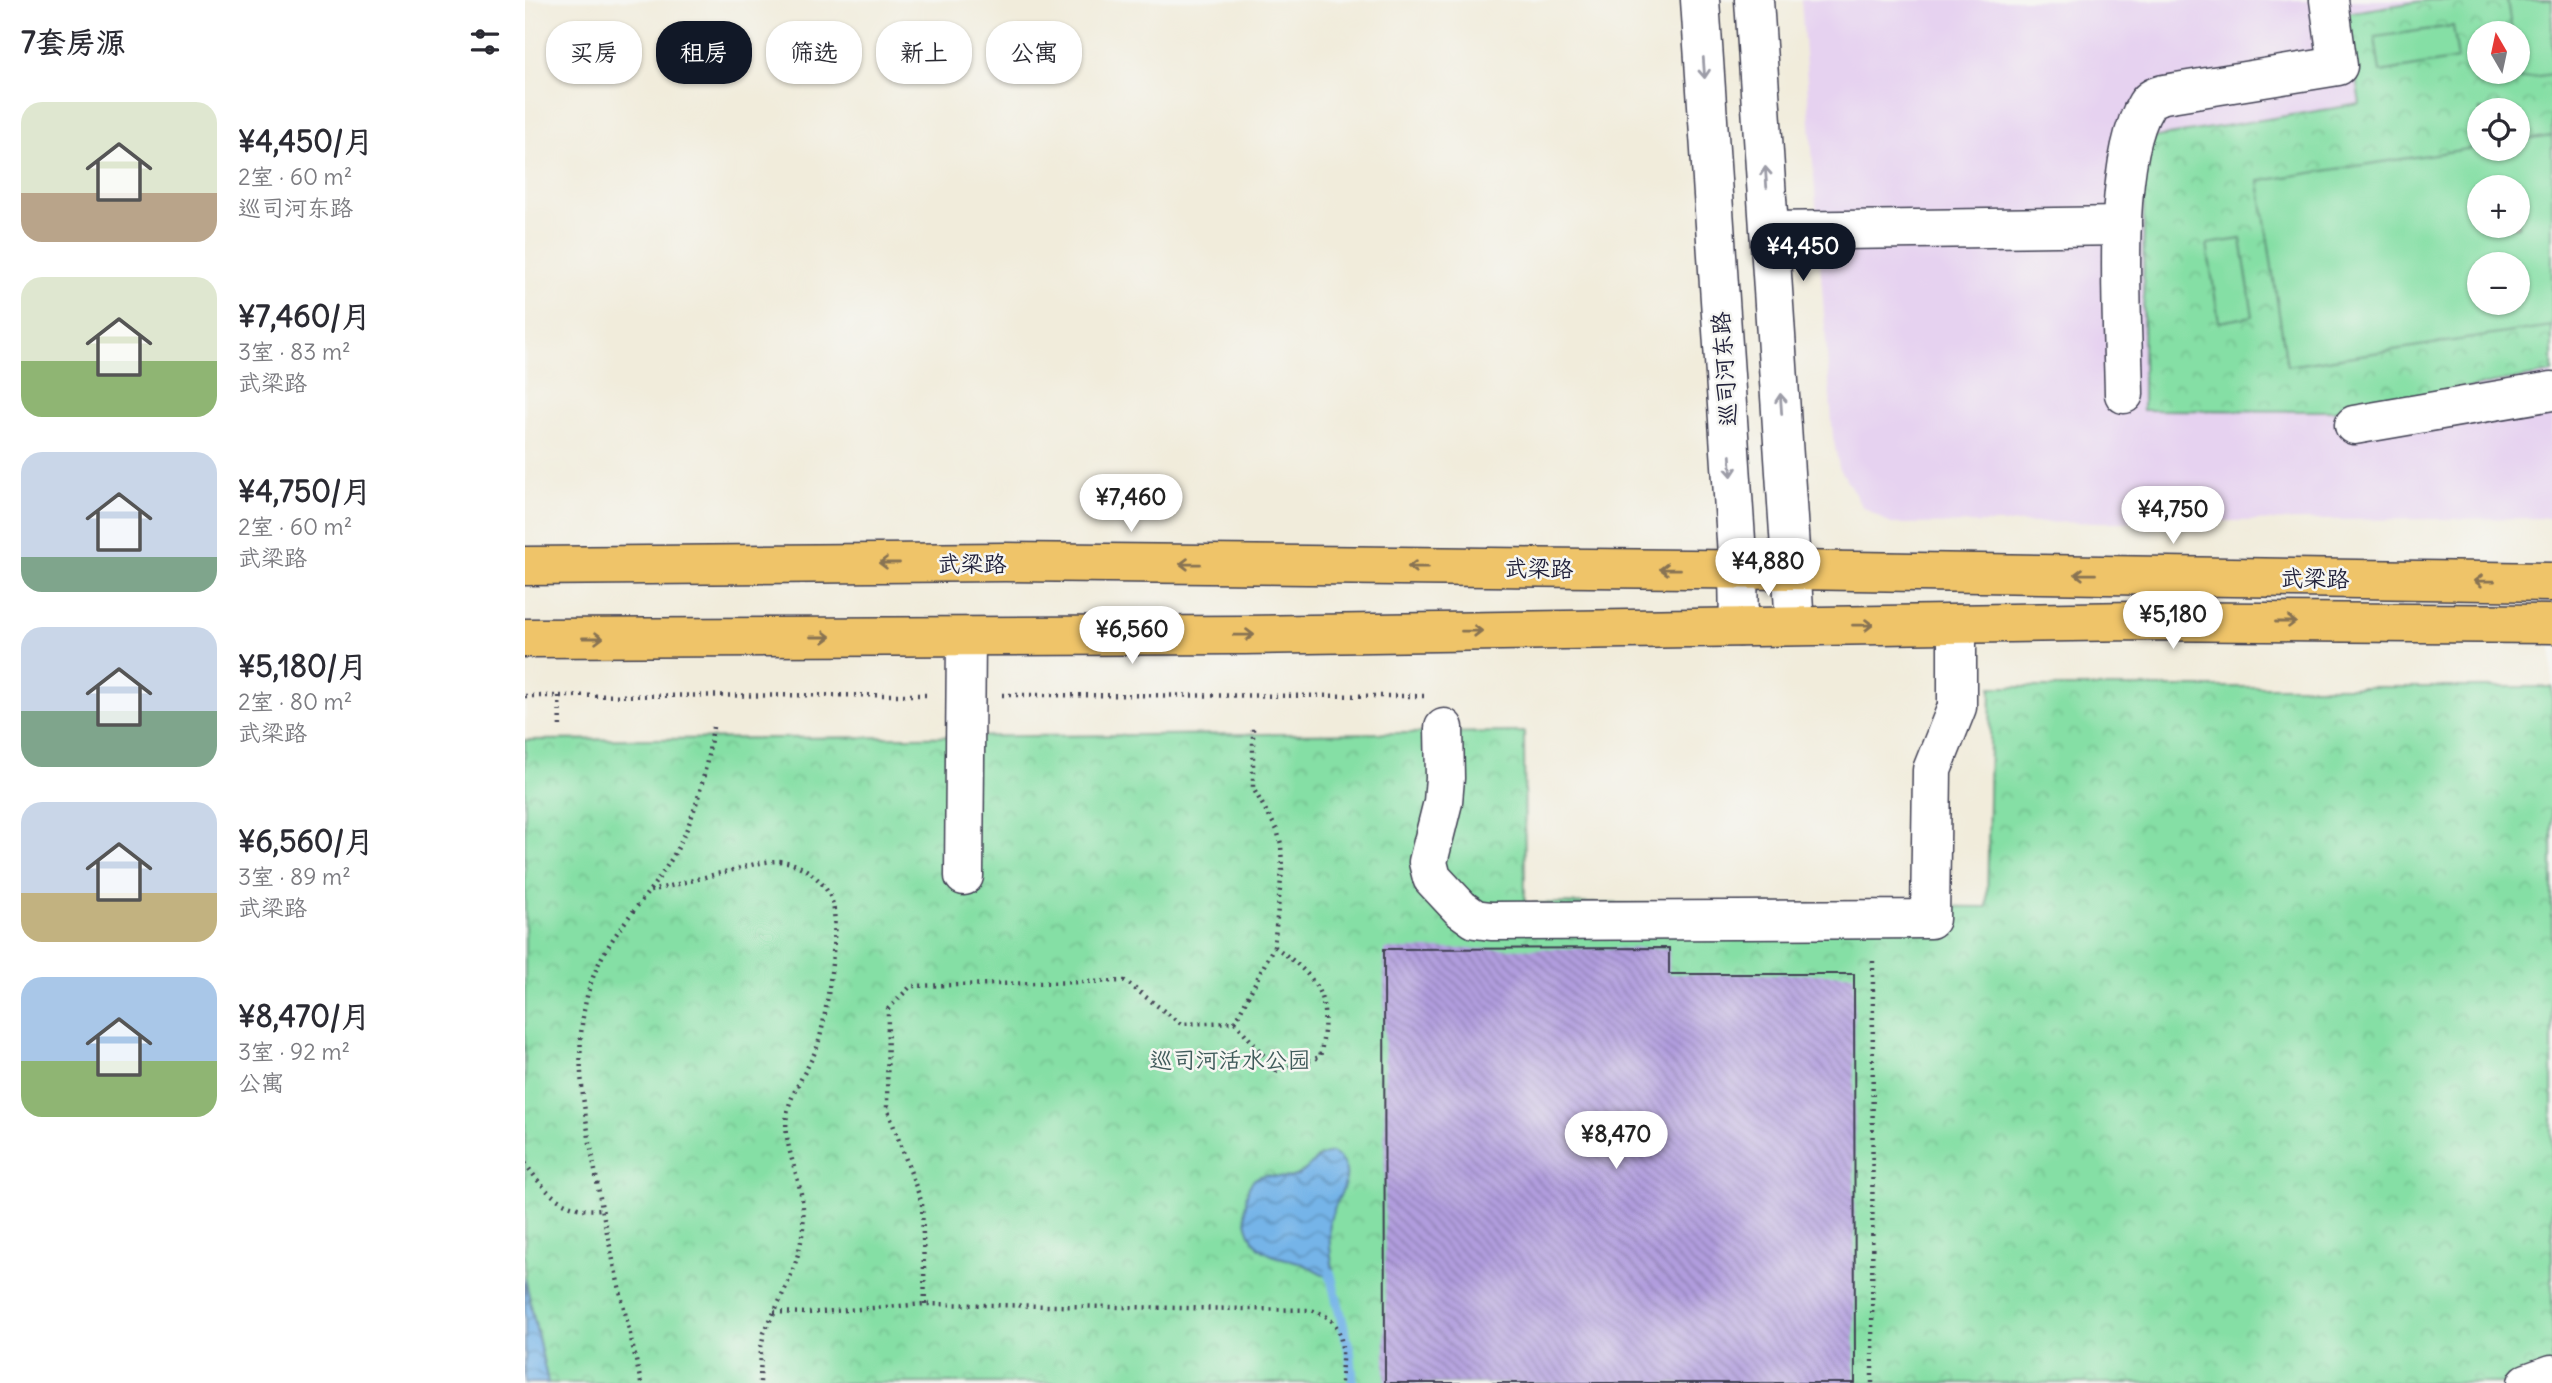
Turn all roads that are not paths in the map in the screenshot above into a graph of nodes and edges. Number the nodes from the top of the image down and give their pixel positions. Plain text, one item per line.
1 (1700, 0) edge
2 (1754, 0) edge
3 (2329, 0) edge
4 (2122, 226) junction
5 (1770, 231) junction
6 (2552, 391) edge
7 (2123, 394) dead end
8 (2354, 425) dead end
9 (525, 566) edge
10 (1738, 570) junction
11 (1792, 570) junction
12 (2552, 582) edge
13 (1957, 624) junction
14 (2552, 624) edge
15 (1795, 625) junction
16 (1739, 627) junction
17 (955, 637) junction
18 (525, 638) edge
19 (1444, 728) dead end
20 (953, 876) dead end
21 (2552, 1374) edge
22 (2527, 1383) edge

1 -> 10 street, 巡司河东路
5 -> 2 street
3 - 4 street
4 - 5 street
4 - 7 street
11 -> 5 street
6 - 8 street
10 -> 9 main road, 武梁路
10 - 11 main road, 武梁路
10 - 16 street, 巡司河东路
12 -> 11 main road, 武梁路
11 - 15 street
13 -> 14 main road, 武梁路
15 -> 13 main road, 武梁路
13 - 19 street
15 - 16 main road, 武梁路
17 -> 16 main road, 武梁路
18 -> 17 main road, 武梁路
17 - 20 street
21 - 22 street

